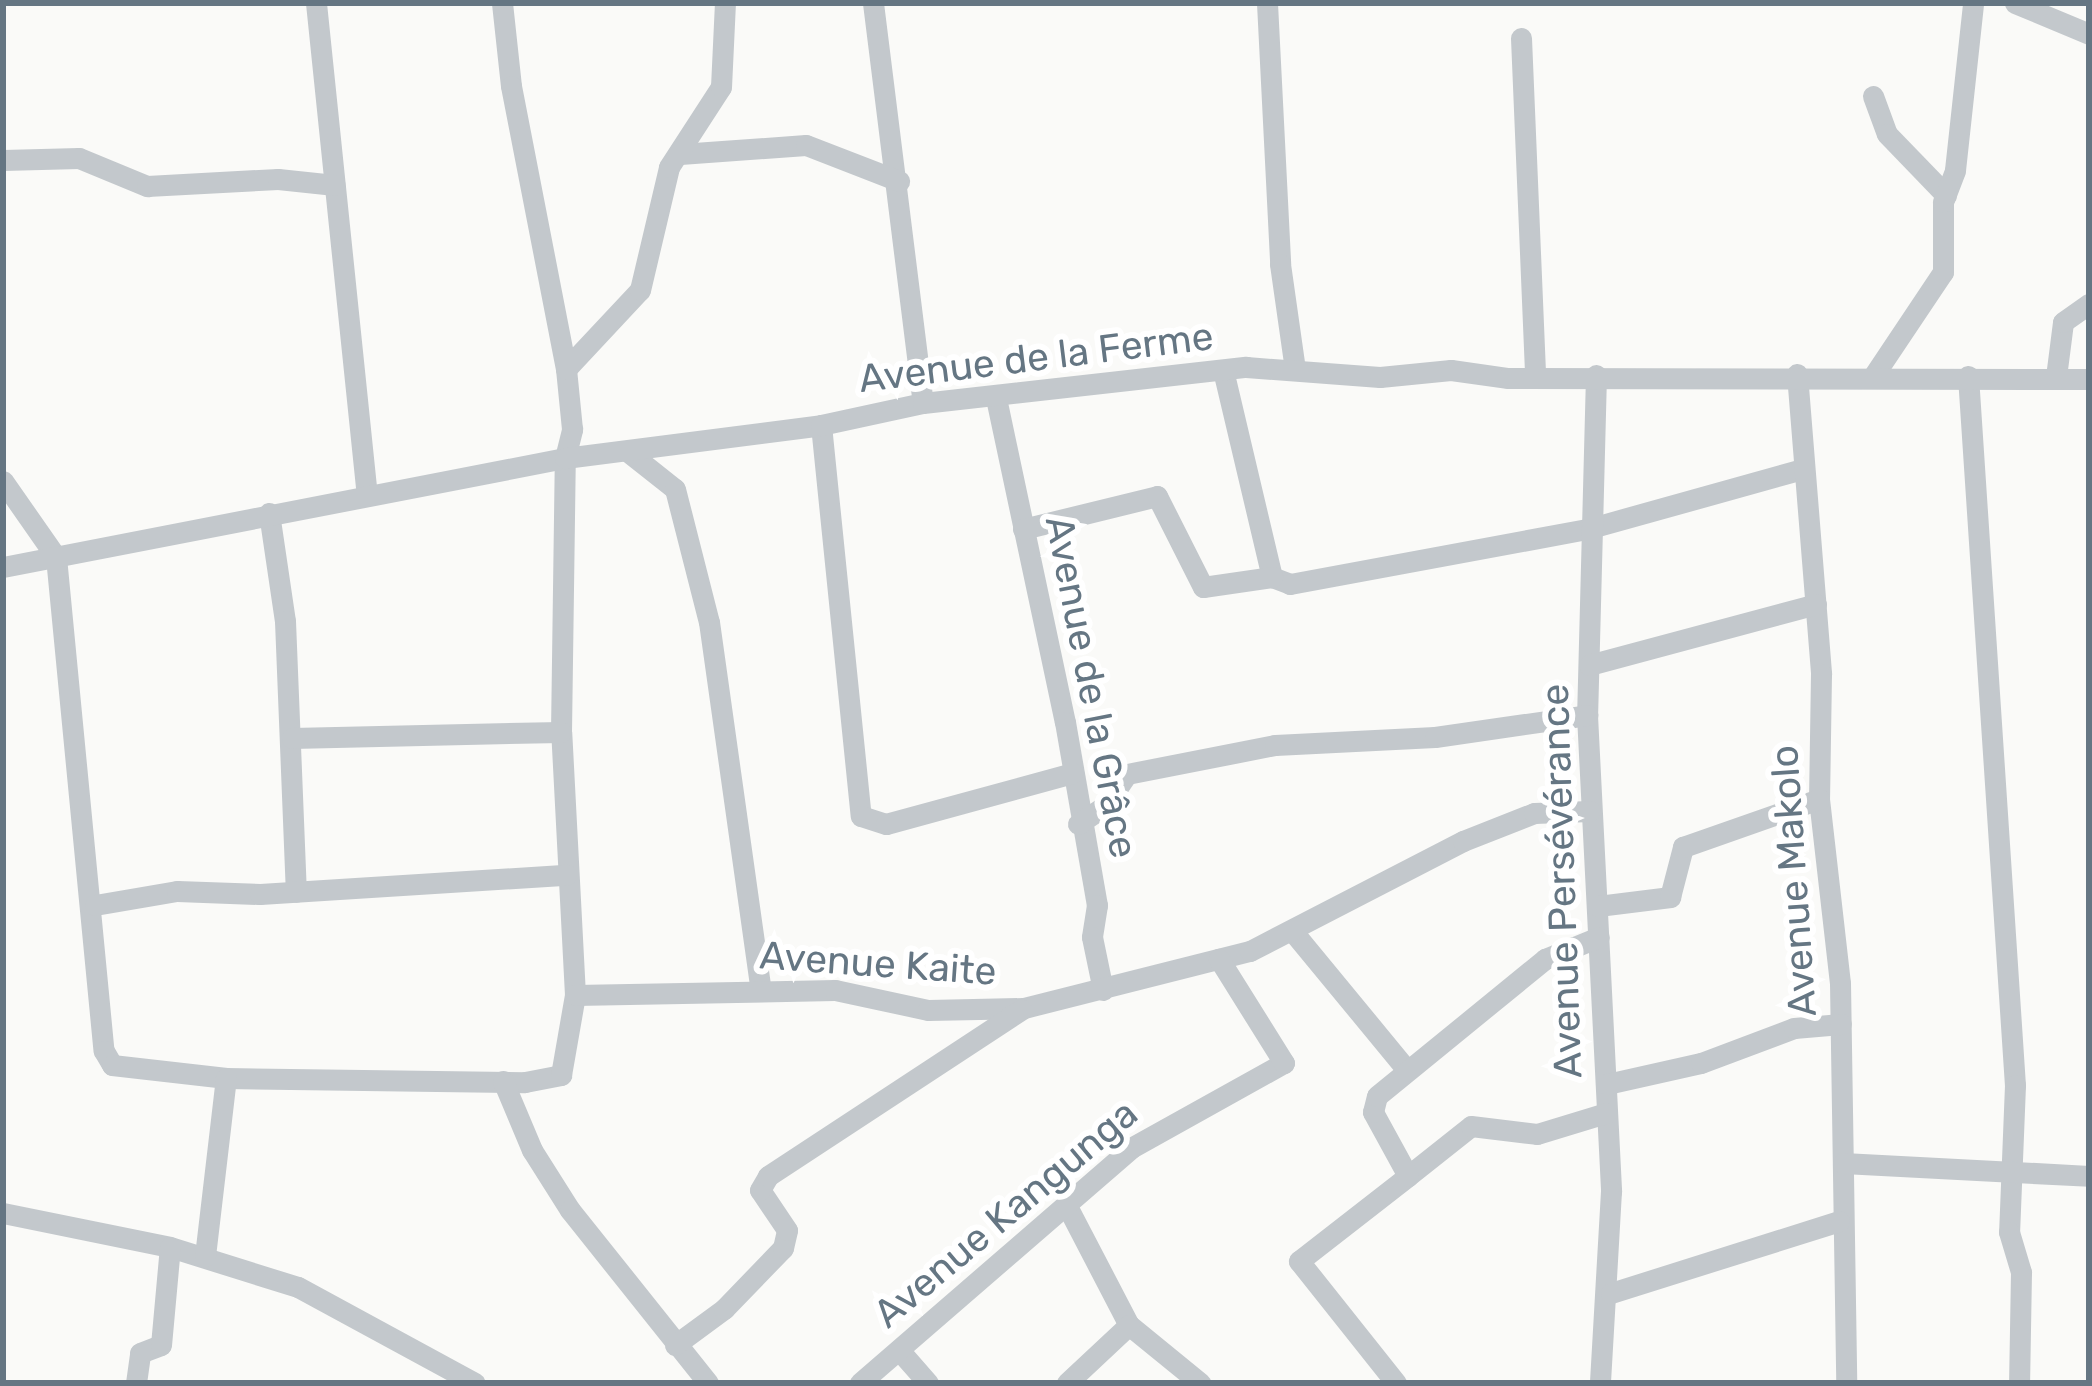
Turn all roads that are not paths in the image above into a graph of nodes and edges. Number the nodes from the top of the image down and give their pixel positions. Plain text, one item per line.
1 (316, 3) edge
2 (502, 3) edge
3 (725, 3) edge
4 (873, 3) edge
5 (1267, 3) edge
6 (1973, 3) edge
7 (2015, 3) edge
8 (2089, 34) edge
9 (1521, 38) dead end
10 (1873, 96) dead end
11 (680, 154) junction
12 (3, 160) edge
13 (898, 181) junction
14 (335, 185) junction
15 (1946, 195) junction
16 (2089, 304) edge
17 (566, 369) junction
18 (1223, 370) junction
19 (1295, 370) junction
20 (1535, 373) junction
21 (1797, 374) junction
22 (1596, 375) junction
23 (1874, 375) junction
24 (1968, 376) junction
25 (2056, 377) junction
26 (2089, 379) edge
27 (996, 398) junction
28 (923, 403) junction
29 (820, 425) junction
30 (627, 451) junction
31 (565, 458) junction
32 (1803, 469) junction
33 (3, 481) edge
34 (367, 493) junction
35 (269, 513) junction
36 (1591, 528) junction
37 (1023, 529) junction
38 (56, 556) junction
39 (3, 567) edge
40 (1273, 577) junction
41 (1816, 604) junction
42 (1588, 664) junction
43 (1587, 715) junction
44 (560, 732) junction
45 (292, 738) junction
46 (1072, 773) junction
47 (1819, 799) junction
48 (1589, 812) junction
49 (1078, 824) junction
50 (566, 875) junction
51 (296, 892) junction
52 (95, 904) junction
53 (1598, 906) junction
54 (1294, 933) junction
55 (1599, 937) junction
56 (1219, 959) junction
57 (761, 990) junction
58 (1103, 990) junction
59 (575, 994) junction
60 (1024, 1008) junction
61 (1841, 1024) junction
62 (1406, 1069) junction
63 (226, 1078) junction
64 (503, 1081) junction
65 (1607, 1084) junction
66 (1606, 1113) junction
67 (1843, 1163) junction
68 (2010, 1171) junction
69 (1408, 1176) junction
70 (2089, 1176) edge
71 (1068, 1208) junction
72 (3, 1214) edge
73 (1839, 1221) junction
74 (170, 1246) junction
75 (206, 1256) junction
76 (1611, 1293) junction
77 (1129, 1325) junction
78 (675, 1345) junction
79 (899, 1350) junction
80 (1597, 1382) edge
81 (136, 1383) edge
82 (475, 1383) edge
83 (708, 1383) edge
84 (860, 1383) edge
85 (928, 1383) edge
86 (1067, 1383) edge
87 (1199, 1383) edge
88 (1396, 1383) edge
89 (1846, 1383) edge
90 (2019, 1383) edge

1 - 14 street
2 - 17 street
3 - 11 street
4 - 13 street
5 - 19 street
6 - 15 street
7 - 8 street
9 - 20 street
10 - 15 street
11 - 13 street
11 - 17 street
12 - 14 street
13 - 28 street
14 - 34 street
15 - 23 street
16 - 25 street
17 - 31 street
18 - 19 street, Avenue de la Ferme
18 - 27 street, Avenue de la Ferme
18 - 40 street
19 - 20 street, Avenue de la Ferme
20 - 22 street, Avenue de la Ferme
21 - 22 street, Avenue de la Ferme
21 - 23 street, Avenue de la Ferme
21 - 32 street, Avenue Makolo
22 - 36 street, Avenue Persévérance
23 - 24 street, Avenue de la Ferme
24 - 25 street, Avenue de la Ferme
24 - 68 street
25 - 26 street, Avenue de la Ferme
27 - 28 street, Avenue de la Ferme
27 - 37 street, Avenue de la Grâce
28 - 29 street, Avenue de la Ferme
29 - 30 street, Avenue de la Ferme
29 - 46 street
30 - 31 street, Avenue de la Ferme
30 - 57 street
31 - 34 street, Avenue de la Ferme
31 - 44 street
32 - 36 street
32 - 41 street, Avenue Makolo
33 - 38 street
34 - 35 street, Avenue de la Ferme
35 - 38 street, Avenue de la Ferme
35 - 45 street
36 - 40 street
36 - 42 street, Avenue Persévérance
37 - 40 street
37 - 46 street, Avenue de la Grâce
38 - 39 street, Avenue de la Ferme
38 - 52 street
41 - 42 street
41 - 47 street, Avenue Makolo
42 - 43 street, Avenue Persévérance
43 - 48 street, Avenue Persévérance
43 - 49 street
44 - 45 street
44 - 50 street
45 - 51 street
46 - 49 street, Avenue de la Grâce
47 - 53 street
47 - 61 street, Avenue Makolo
48 - 53 street, Avenue Persévérance
48 - 54 street, Avenue Kaite
49 - 58 street, Avenue de la Grâce
50 - 51 street
50 - 59 street
51 - 52 street
52 - 63 street
53 - 55 street, Avenue Persévérance
54 - 56 street, Avenue Kaite
54 - 62 street
55 - 62 street
55 - 65 street, Avenue Persévérance
56 - 58 street, Avenue Kaite
56 - 71 street, Avenue Kangunga
57 - 59 street, Avenue Kaite
57 - 60 street, Avenue Kaite
58 - 60 street, Avenue Kaite
59 - 64 street
60 - 78 street
61 - 65 street
61 - 67 street, Avenue Makolo
62 - 69 street
63 - 64 street
63 - 75 street
64 - 78 street
65 - 66 street, Avenue Persévérance
66 - 69 street
66 - 76 street, Avenue Persévérance
67 - 68 street
67 - 73 street, Avenue Makolo
68 - 70 street
68 - 90 street
69 - 88 street
71 - 77 street
71 - 79 street, Avenue Kangunga
72 - 74 street
73 - 76 street
73 - 89 street, Avenue Makolo
74 - 75 street
74 - 81 street
75 - 82 street
76 - 80 street, Avenue Persévérance
77 - 86 street
77 - 87 street
78 - 83 street
79 - 84 street, Avenue Kangunga
79 - 85 street

